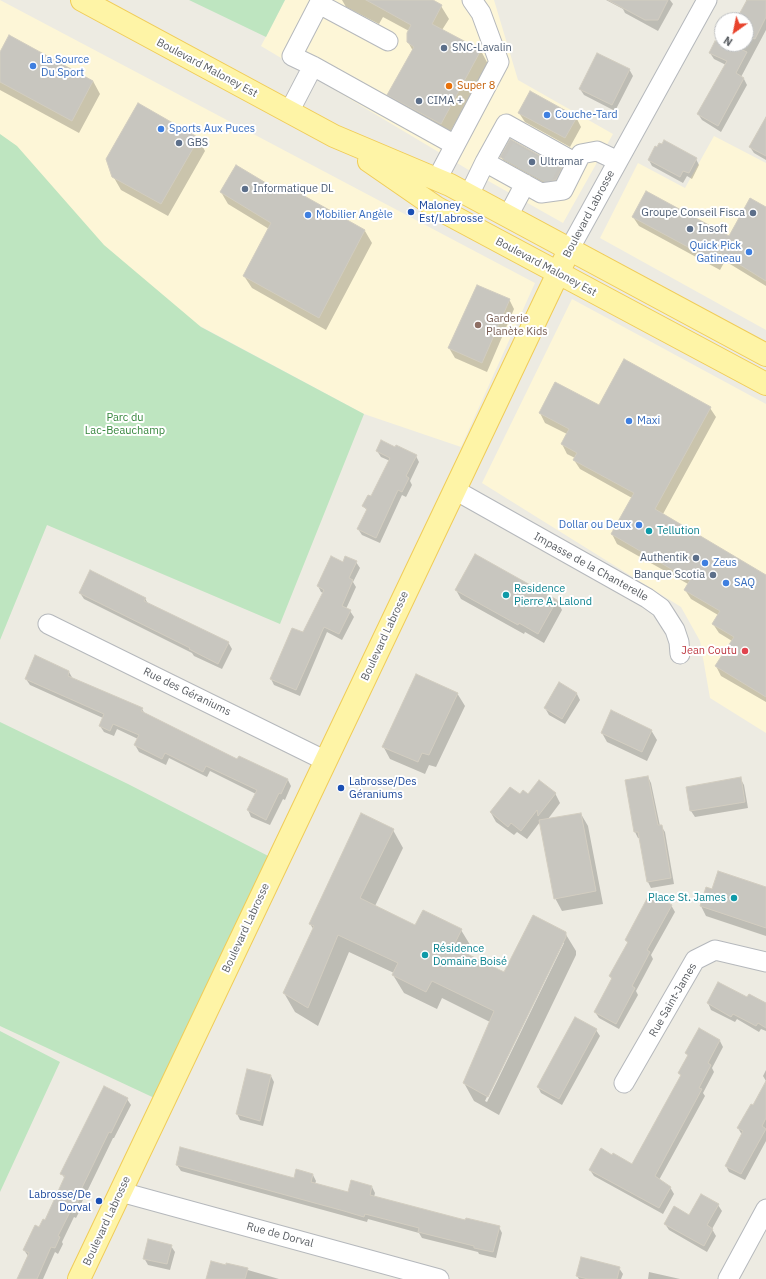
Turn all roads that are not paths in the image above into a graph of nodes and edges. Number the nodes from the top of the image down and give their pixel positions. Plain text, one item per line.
1 (82, 0) edge
2 (472, 0) edge
3 (707, 0) edge
4 (320, 2) edge
5 (388, 41) dead end
6 (313, 66) junction
7 (289, 112) junction
8 (334, 136) junction
9 (455, 145) junction
10 (485, 162) junction
11 (576, 162) junction
12 (618, 162) junction
13 (524, 178) junction
14 (437, 179) junction
15 (469, 195) junction
16 (508, 216) junction
17 (570, 248) junction
18 (558, 274) junction
19 (766, 355) edge
20 (766, 384) edge
21 (455, 490) junction
22 (48, 624) dead end
23 (680, 654) dead end
24 (326, 760) junction
25 (766, 962) edge
26 (624, 1083) dead end
27 (121, 1192) junction
28 (766, 1209) edge
29 (79, 1279) edge
30 (439, 1279) edge
31 (728, 1279) edge

1 - 7 main road, Boulevard Maloney Est
2 - 9 street
3 - 12 street, Boulevard Labrosse
4 - 5 street
4 - 6 street
6 - 7 street
6 - 9 street
7 - 8 main road, Boulevard Maloney Est
8 - 14 main road, Boulevard Maloney Est
8 - 18 main road, Boulevard Maloney Est
9 - 14 street
10 - 11 street
10 - 13 street
10 - 15 street
11 - 12 street
11 - 13 street
12 - 17 street, Boulevard Labrosse
13 - 16 street
14 - 15 main road, Boulevard Maloney Est
15 - 16 main road, Boulevard Maloney Est
16 - 17 main road, Boulevard Maloney Est
17 - 18 main road, Boulevard Labrosse
17 - 19 main road, Boulevard Maloney Est
18 - 20 main road, Boulevard Maloney Est
18 - 21 main road, Boulevard Labrosse
21 - 23 street, Impasse de la Chanterelle
21 - 24 main road, Boulevard Labrosse
22 - 24 street, Rue des Géraniums
24 - 27 main road, Boulevard Labrosse
25 - 26 street, Rue Saint-James
27 - 29 main road, Boulevard Labrosse
27 - 30 street, Rue de Dorval
28 - 31 street

